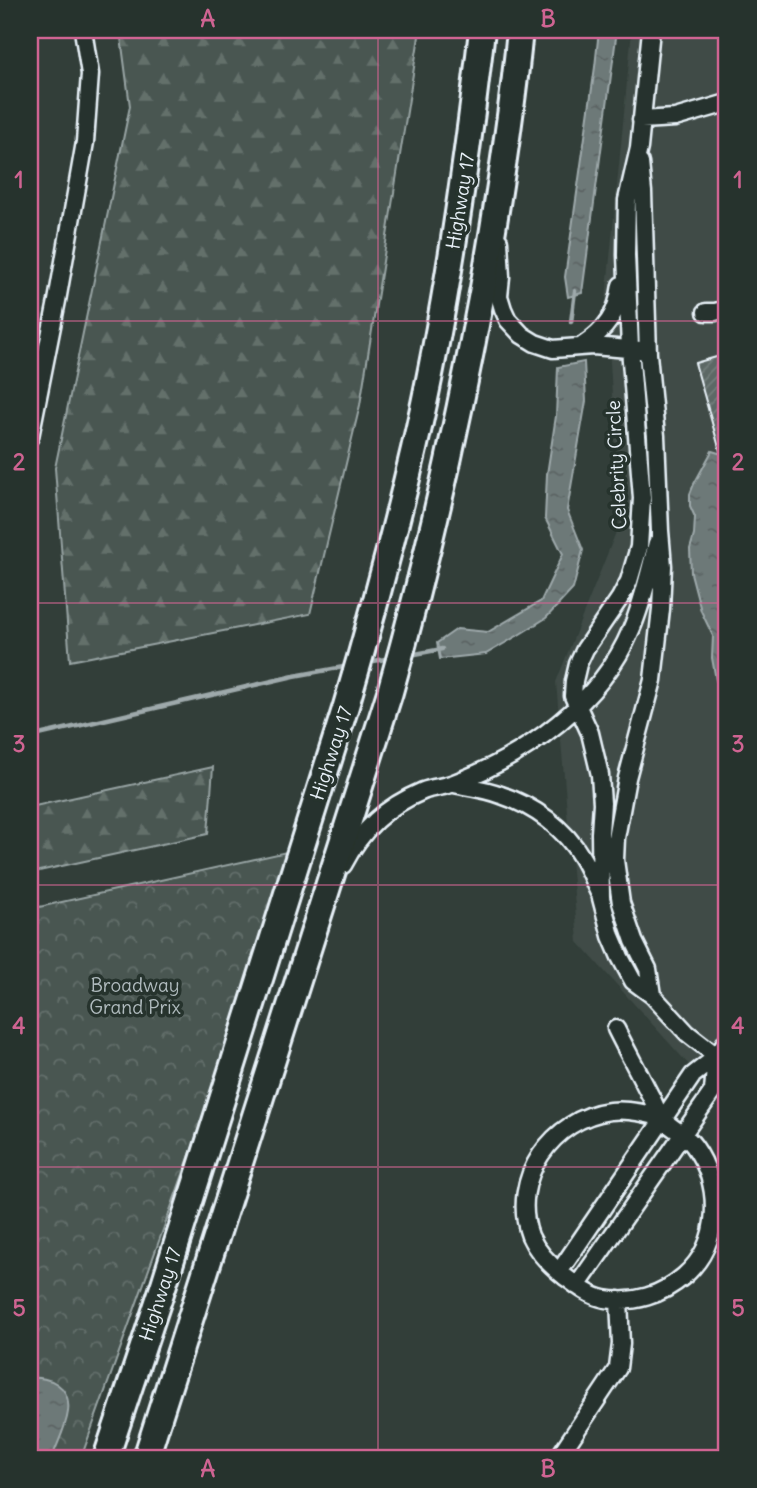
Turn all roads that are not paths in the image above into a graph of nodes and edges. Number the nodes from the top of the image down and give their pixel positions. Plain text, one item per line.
1 (83, 30) edge
2 (482, 30) edge
3 (520, 30) edge
4 (651, 30) edge
5 (727, 103) edge
6 (641, 120) junction
7 (639, 148) junction
8 (497, 209) junction
9 (626, 255) junction
10 (727, 309) edge
11 (706, 312) dead end
12 (580, 347) junction
13 (630, 348) junction
14 (648, 354) junction
15 (30, 437) edge
16 (660, 531) junction
17 (577, 705) junction
18 (453, 784) junction
19 (601, 898) junction
20 (323, 904) junction
21 (652, 995) junction
22 (616, 1029) dead end
23 (727, 1040) edge
24 (722, 1061) edge
25 (663, 1118) junction
26 (684, 1134) junction
27 (559, 1272) junction
28 (577, 1286) junction
29 (618, 1300) junction
30 (106, 1458) edge
31 (146, 1458) edge
32 (558, 1458) edge

1 - 15 street
2 - 30 highway, Highway 17
3 - 8 highway, Highway 17
4 - 6 street, Celebrity Circle
5 - 6 street
6 - 7 street, Celebrity Circle
7 - 9 street, Celebrity Circle
7 - 14 street, Celebrity Circle
8 - 12 street
8 - 20 highway, Highway 17
9 - 12 street
9 - 13 street, Celebrity Circle
10 - 11 street
12 - 13 street
13 - 14 street
13 - 17 street, Celebrity Circle
14 - 16 street, Celebrity Circle
16 - 17 street
16 - 21 street, Celebrity Circle
17 - 18 street
17 - 19 street, Celebrity Circle
18 - 19 street
18 - 20 street
19 - 21 street, Celebrity Circle
20 - 31 highway, Highway 17
21 - 24 street, Celebrity Circle
22 - 25 street
23 - 24 street
24 - 25 street
24 - 26 street
25 - 26 street
25 - 27 street
25 - 27 street
26 - 28 street
26 - 29 street
27 - 28 street
28 - 29 street
29 - 32 street

